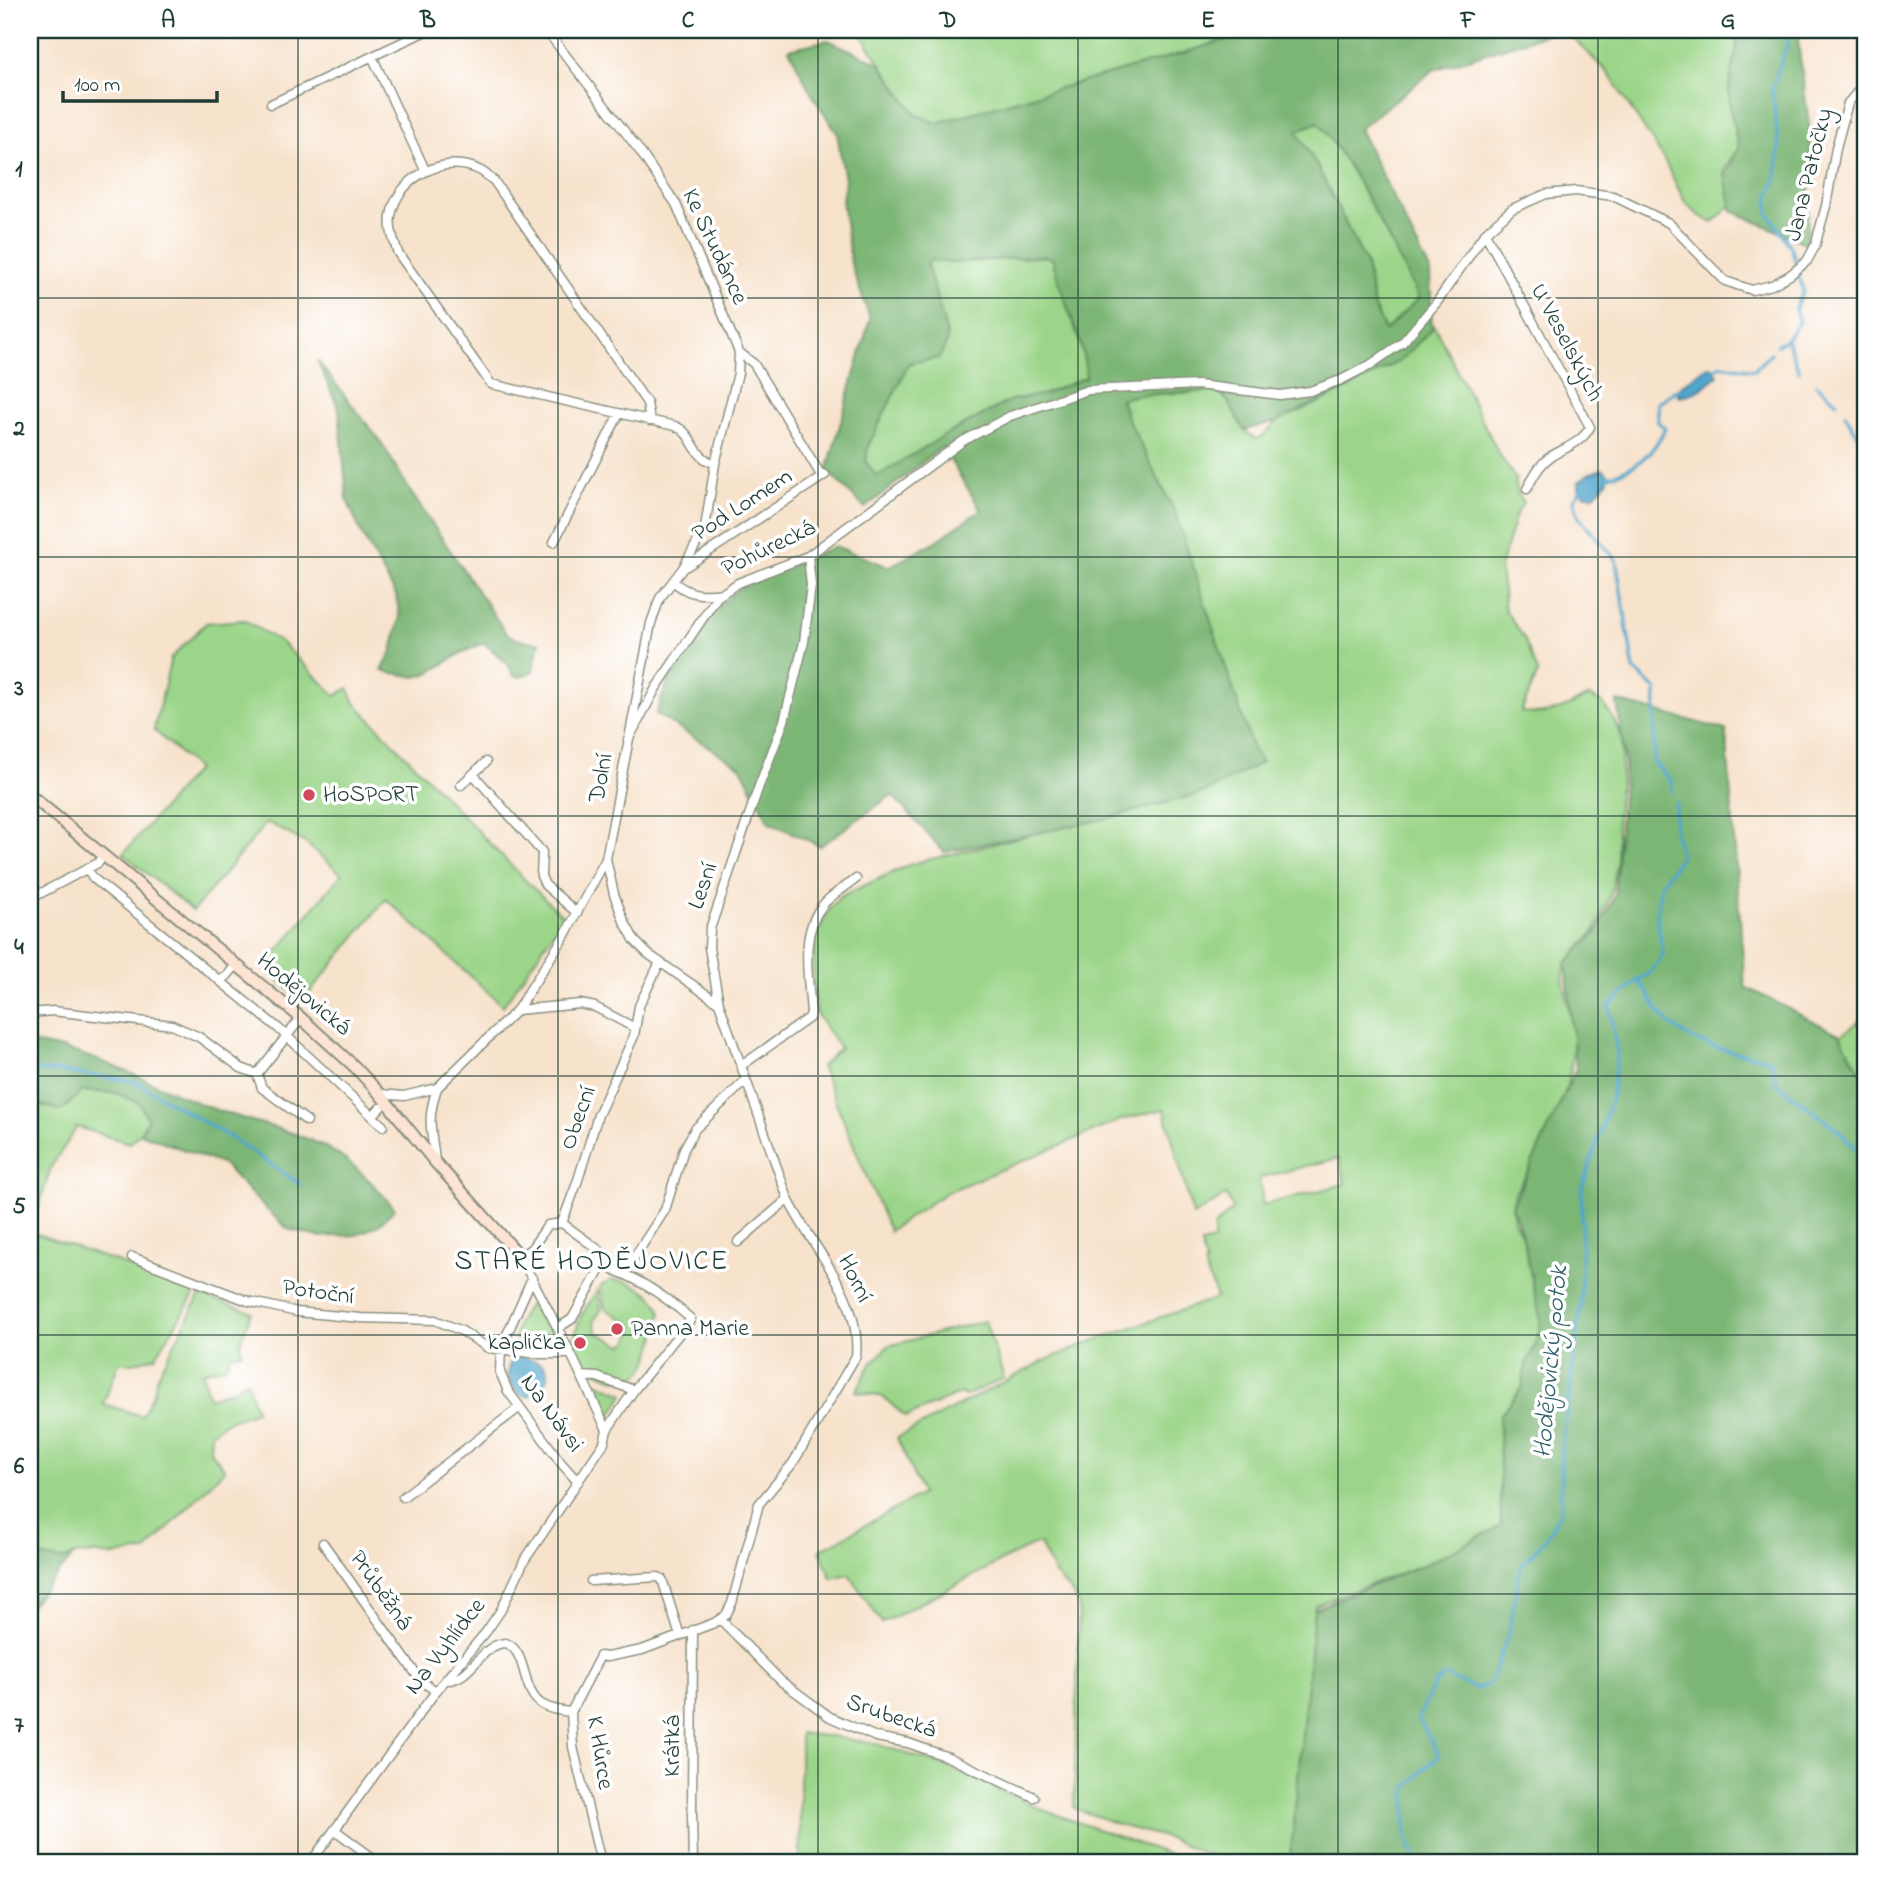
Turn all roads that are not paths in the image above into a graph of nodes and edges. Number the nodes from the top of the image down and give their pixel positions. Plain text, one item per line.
1 (428, 30) edge
2 (546, 30) edge
3 (372, 56) junction
4 (1866, 82) edge
5 (271, 104) dead end
6 (425, 170) junction
7 (1485, 233) junction
8 (1752, 290) joint
9 (739, 352) junction
10 (619, 414) junction
11 (650, 421) junction
12 (723, 433) joint
13 (715, 464) junction
14 (1527, 489) dead end
15 (554, 542) dead end
16 (808, 556) junction
17 (683, 568) junction
18 (673, 581) junction
19 (723, 593) junction
20 (628, 740) junction
21 (486, 762) dead end
22 (473, 774) junction
23 (461, 785) dead end
24 (30, 795) edge
25 (103, 856) junction
26 (606, 859) junction
27 (87, 868) junction
28 (856, 879) dead end
29 (30, 899) edge
30 (576, 912) junction
31 (660, 962) junction
32 (236, 965) junction
33 (219, 980) junction
34 (719, 1003) junction
35 (517, 1010) junction
36 (30, 1013) edge
37 (300, 1018) junction
38 (635, 1028) junction
39 (286, 1036) junction
40 (741, 1066) junction
41 (257, 1074) junction
42 (746, 1080) junction
43 (437, 1088) junction
44 (380, 1094) junction
45 (380, 1108) dead end
46 (372, 1116) junction
47 (307, 1121) dead end
48 (383, 1126) dead end
49 (435, 1162) junction
50 (788, 1199) junction
51 (562, 1223) junction
52 (738, 1242) dead end
53 (520, 1256) junction
54 (132, 1257) dead end
55 (602, 1266) junction
56 (624, 1273) junction
57 (532, 1278) junction
58 (558, 1328) junction
59 (501, 1348) junction
60 (571, 1354) junction
61 (582, 1376) junction
62 (634, 1390) junction
63 (520, 1407) junction
64 (607, 1430) junction
65 (578, 1482) junction
66 (403, 1497) dead end
67 (323, 1543) dead end
68 (591, 1581) dead end
69 (721, 1620) junction
70 (693, 1630) junction
71 (680, 1636) junction
72 (447, 1680) junction
73 (436, 1691) junction
74 (571, 1712) junction
75 (1034, 1797) dead end
76 (335, 1829) junction
77 (311, 1862) edge
78 (378, 1862) edge
79 (601, 1862) edge
80 (693, 1862) edge

1 - 3 street
2 - 9 street, Ke Studánce
3 - 5 street
3 - 6 street
4 - 8 street, Jana Patočky
6 - 10 street
6 - 11 street
7 - 8 street, Pohůrecká
7 - 14 street, U Veselských
7 - 16 street, Pohůrecká
9 - 12 street, Ke Studánce
9 - 17 street, Pod Lomem
10 - 11 street
10 - 15 street
11 - 13 street
12 - 13 street, Dolní
13 - 17 street, Dolní
16 - 19 street, Pohůrecká
16 - 34 street, Lesní
17 - 18 street, Dolní
18 - 19 street
18 - 20 street, Dolní
19 - 20 street, Pohůrecká
20 - 26 street, Dolní
21 - 22 street
22 - 23 street
22 - 30 street
24 - 25 street, Hodějovická
25 - 27 street
25 - 32 street, Hodějovická
26 - 30 street, Dolní
26 - 31 street
27 - 29 street
27 - 33 street
28 - 40 street
30 - 35 street, Dolní
31 - 34 street
31 - 38 street, Obecní
32 - 33 street
32 - 37 street, Hodějovická
33 - 39 street
34 - 40 street, Horní
35 - 38 street
35 - 43 street, Dolní
36 - 41 street
37 - 39 street
37 - 44 street, Hodějovická
38 - 51 street, Obecní
39 - 41 street
39 - 46 street
40 - 42 street, Horní
41 - 47 street
42 - 50 street, Horní
42 - 56 street
43 - 44 street
43 - 49 street
44 - 49 street, Hodějovická
45 - 46 street
46 - 48 street
49 - 53 street, Hodějovická
50 - 52 street
50 - 69 street, Horní
51 - 53 street
51 - 55 street
53 - 57 street, Na Návsi
54 - 59 street, Potoční
55 - 56 street, Na Návsi
55 - 58 street
56 - 62 street, Na Návsi
57 - 58 street, Na Návsi
57 - 59 street, Na Návsi
58 - 60 street, Na Návsi
59 - 60 street, Na Návsi
59 - 63 street, Na Návsi
60 - 61 street, Na Návsi
61 - 62 street, Na Návsi
61 - 64 street, Na Návsi
62 - 64 street, Na Návsi
63 - 65 street, Na Návsi
63 - 66 street
64 - 65 street, Na Návsi
65 - 72 street, Na Vyhlídce
67 - 73 street, Průběžná
68 - 71 street
69 - 70 street
69 - 75 street, Srubecká
70 - 71 street
70 - 80 street, Krátká
71 - 74 street, K Hůrce
72 - 73 street, Na Vyhlídce
72 - 74 street
73 - 76 street, Na Vyhlídce
74 - 79 street, K Hůrce
76 - 77 street, Na Vyhlídce
76 - 78 street

